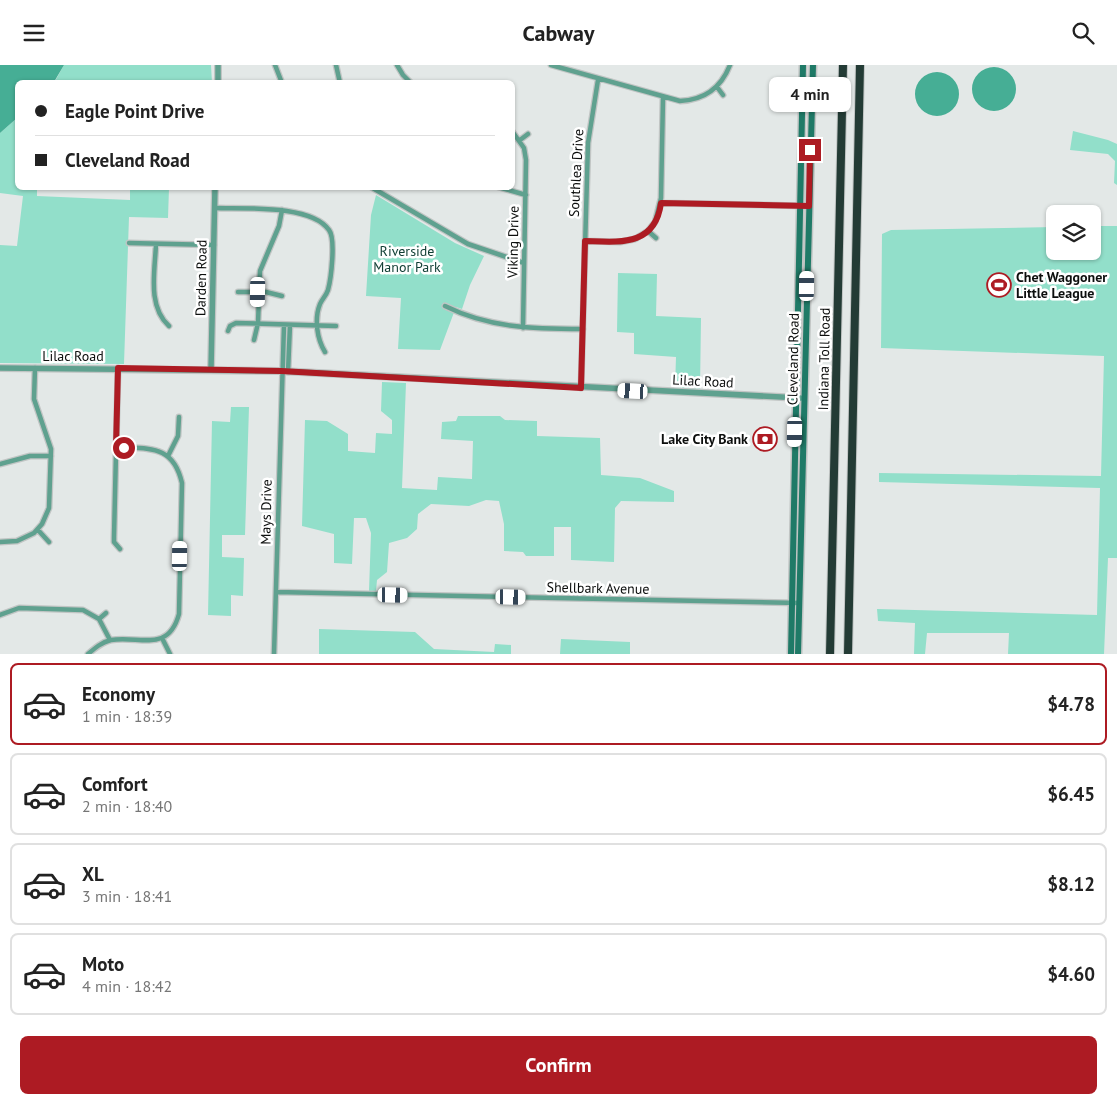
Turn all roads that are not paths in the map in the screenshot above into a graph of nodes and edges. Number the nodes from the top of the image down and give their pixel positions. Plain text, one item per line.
1 (218, 65) edge
2 (275, 65) edge
3 (336, 65) edge
4 (398, 65) edge
5 (551, 65) edge
6 (730, 65) edge
7 (803, 65) edge
8 (812, 65) edge
9 (843, 65) edge
10 (860, 65) edge
11 (598, 79) junction
12 (218, 80) edge
13 (281, 80) edge
14 (339, 80) edge
15 (408, 80) edge
16 (717, 87) junction
17 (723, 95) dead end
18 (663, 98) junction
19 (515, 134) edge
20 (528, 135) dead end
21 (520, 140) junction
22 (215, 190) edge
23 (376, 190) edge
24 (508, 190) edge
25 (526, 195) junction
26 (661, 203) junction
27 (800, 205) junction
28 (809, 206) junction
29 (215, 208) junction
30 (282, 210) junction
31 (648, 231) junction
32 (656, 238) dead end
33 (585, 241) junction
34 (129, 243) dead end
35 (156, 244) junction
36 (214, 245) junction
37 (524, 263) junction
38 (238, 292) dead end
39 (258, 292) junction
40 (282, 295) dead end
41 (445, 306) dead end
42 (258, 323) junction
43 (287, 325) junction
44 (318, 325) junction
45 (169, 326) dead end
46 (336, 326) dead end
47 (523, 328) junction
48 (583, 329) junction
49 (228, 331) dead end
50 (254, 341) dead end
51 (325, 352) dead end
52 (0, 368) edge
53 (35, 368) junction
54 (118, 368) junction
55 (211, 369) junction
56 (281, 371) junction
57 (288, 372) junction
58 (581, 388) junction
59 (796, 398) junction
60 (805, 399) junction
61 (179, 417) dead end
62 (116, 447) junction
63 (51, 456) junction
64 (168, 456) junction
65 (0, 463) edge
66 (38, 530) junction
67 (50, 542) dead end
68 (0, 543) edge
69 (120, 549) dead end
70 (276, 592) junction
71 (792, 603) junction
72 (799, 603) junction
73 (106, 613) dead end
74 (0, 615) edge
75 (100, 619) junction
76 (162, 638) junction
77 (110, 640) junction
78 (88, 654) edge
79 (170, 654) edge
80 (274, 654) edge
81 (790, 654) edge
82 (798, 654) edge
83 (830, 654) edge
84 (848, 654) edge

1 - 12 street
2 - 13 street
3 - 14 street
4 - 15 street
5 - 11 street
6 - 16 street
7 - 27 main road, Cleveland Road
8 - 28 main road, Cleveland Road
9 - 83 highway, Indiana Toll Road
10 - 84 highway
11 - 18 street
11 - 33 street, Southlea Drive
16 - 17 street
16 - 18 street
18 - 26 street
19 - 21 street, Viking Drive
20 - 21 street
21 - 25 street, Viking Drive
22 - 29 street, Darden Road
23 - 37 street
24 - 25 street
25 - 37 street, Viking Drive
26 - 27 street
26 - 31 street
27 - 28 street
27 - 59 main road, Cleveland Road
28 - 60 main road, Cleveland Road
29 - 30 street
29 - 36 street, Darden Road
30 - 39 street
30 - 44 street
31 - 32 street
31 - 33 street
33 - 48 street, Southlea Drive
34 - 35 street
35 - 36 street
35 - 45 street
36 - 55 street, Darden Road
37 - 47 street, Viking Drive
38 - 39 street
39 - 40 street
39 - 42 street
41 - 47 street
42 - 43 street
42 - 49 street
42 - 50 street
43 - 44 street
43 - 56 street, Mays Drive
43 - 57 street
44 - 46 street
44 - 51 street
47 - 48 street
48 - 58 street, Southlea Drive
52 - 53 street, Lilac Road
53 - 54 street, Lilac Road
53 - 63 street
54 - 55 street, Lilac Road
54 - 62 street
55 - 56 street, Lilac Road
56 - 57 street, Lilac Road
56 - 70 street, Mays Drive
57 - 58 street, Lilac Road
58 - 59 street, Lilac Road
59 - 60 street, Lilac Road
59 - 71 main road, Cleveland Road
60 - 72 main road, Cleveland Road
61 - 64 street
62 - 64 street
62 - 69 street
63 - 65 street
63 - 66 street
64 - 76 street
66 - 67 street
66 - 68 street
70 - 71 street, Shellbark Avenue
70 - 80 street, Mays Drive
71 - 72 street, Shellbark Avenue
71 - 81 main road, Cleveland Road
72 - 82 main road, Cleveland Road
73 - 75 street
74 - 75 street
75 - 77 street
76 - 77 street
76 - 79 street
77 - 78 street

